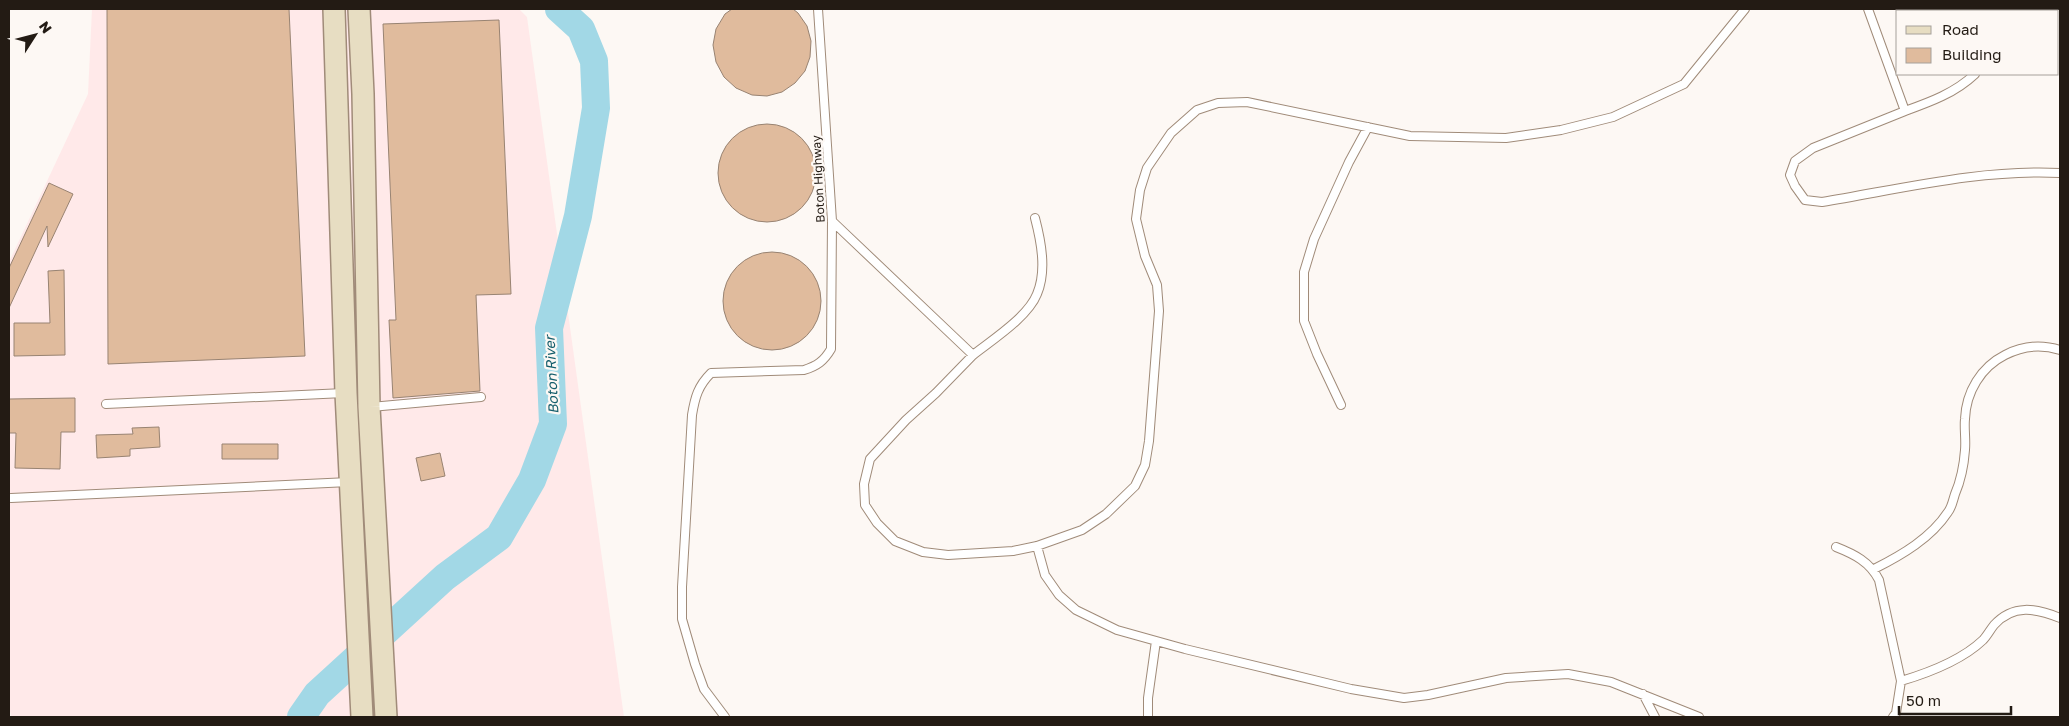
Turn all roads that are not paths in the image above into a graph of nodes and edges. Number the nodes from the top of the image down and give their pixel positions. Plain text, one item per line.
1 (334, 9) edge
2 (359, 9) edge
3 (818, 9) edge
4 (1745, 9) edge
5 (1868, 9) edge
6 (1974, 75) edge
7 (1905, 112) junction
8 (1368, 127) junction
9 (2060, 173) edge
10 (1035, 218) dead end
11 (832, 221) junction
12 (2060, 350) edge
13 (973, 355) junction
14 (346, 393) junction
15 (481, 397) dead end
16 (106, 404) dead end
17 (1341, 405) dead end
18 (369, 407) junction
19 (361, 482) junction
20 (11, 498) dead end
21 (1037, 546) junction
22 (1836, 547) dead end
23 (1874, 569) junction
24 (2060, 618) edge
25 (1156, 641) junction
26 (1901, 681) junction
27 (1643, 694) junction
28 (362, 717) edge
29 (386, 717) edge
30 (725, 717) edge
31 (1148, 717) edge
32 (1655, 717) edge
33 (1700, 717) edge
34 (1893, 717) edge

1 - 14 street
2 - 18 street
3 - 11 lane, Boton Highway
4 - 8 lane
5 - 7 lane
6 - 7 lane
7 - 9 lane
8 - 17 lane
8 - 21 lane
10 - 13 lane
11 - 13 lane
11 - 30 lane, Boton Highway
12 - 23 lane
13 - 21 lane
14 - 16 lane
14 - 19 street
15 - 18 lane
18 - 19 street
19 - 20 lane
19 - 28 street
19 - 29 street
21 - 25 lane
22 - 23 lane
23 - 26 lane
24 - 26 lane
25 - 27 lane
25 - 31 lane
26 - 34 lane
27 - 32 lane
27 - 33 lane

